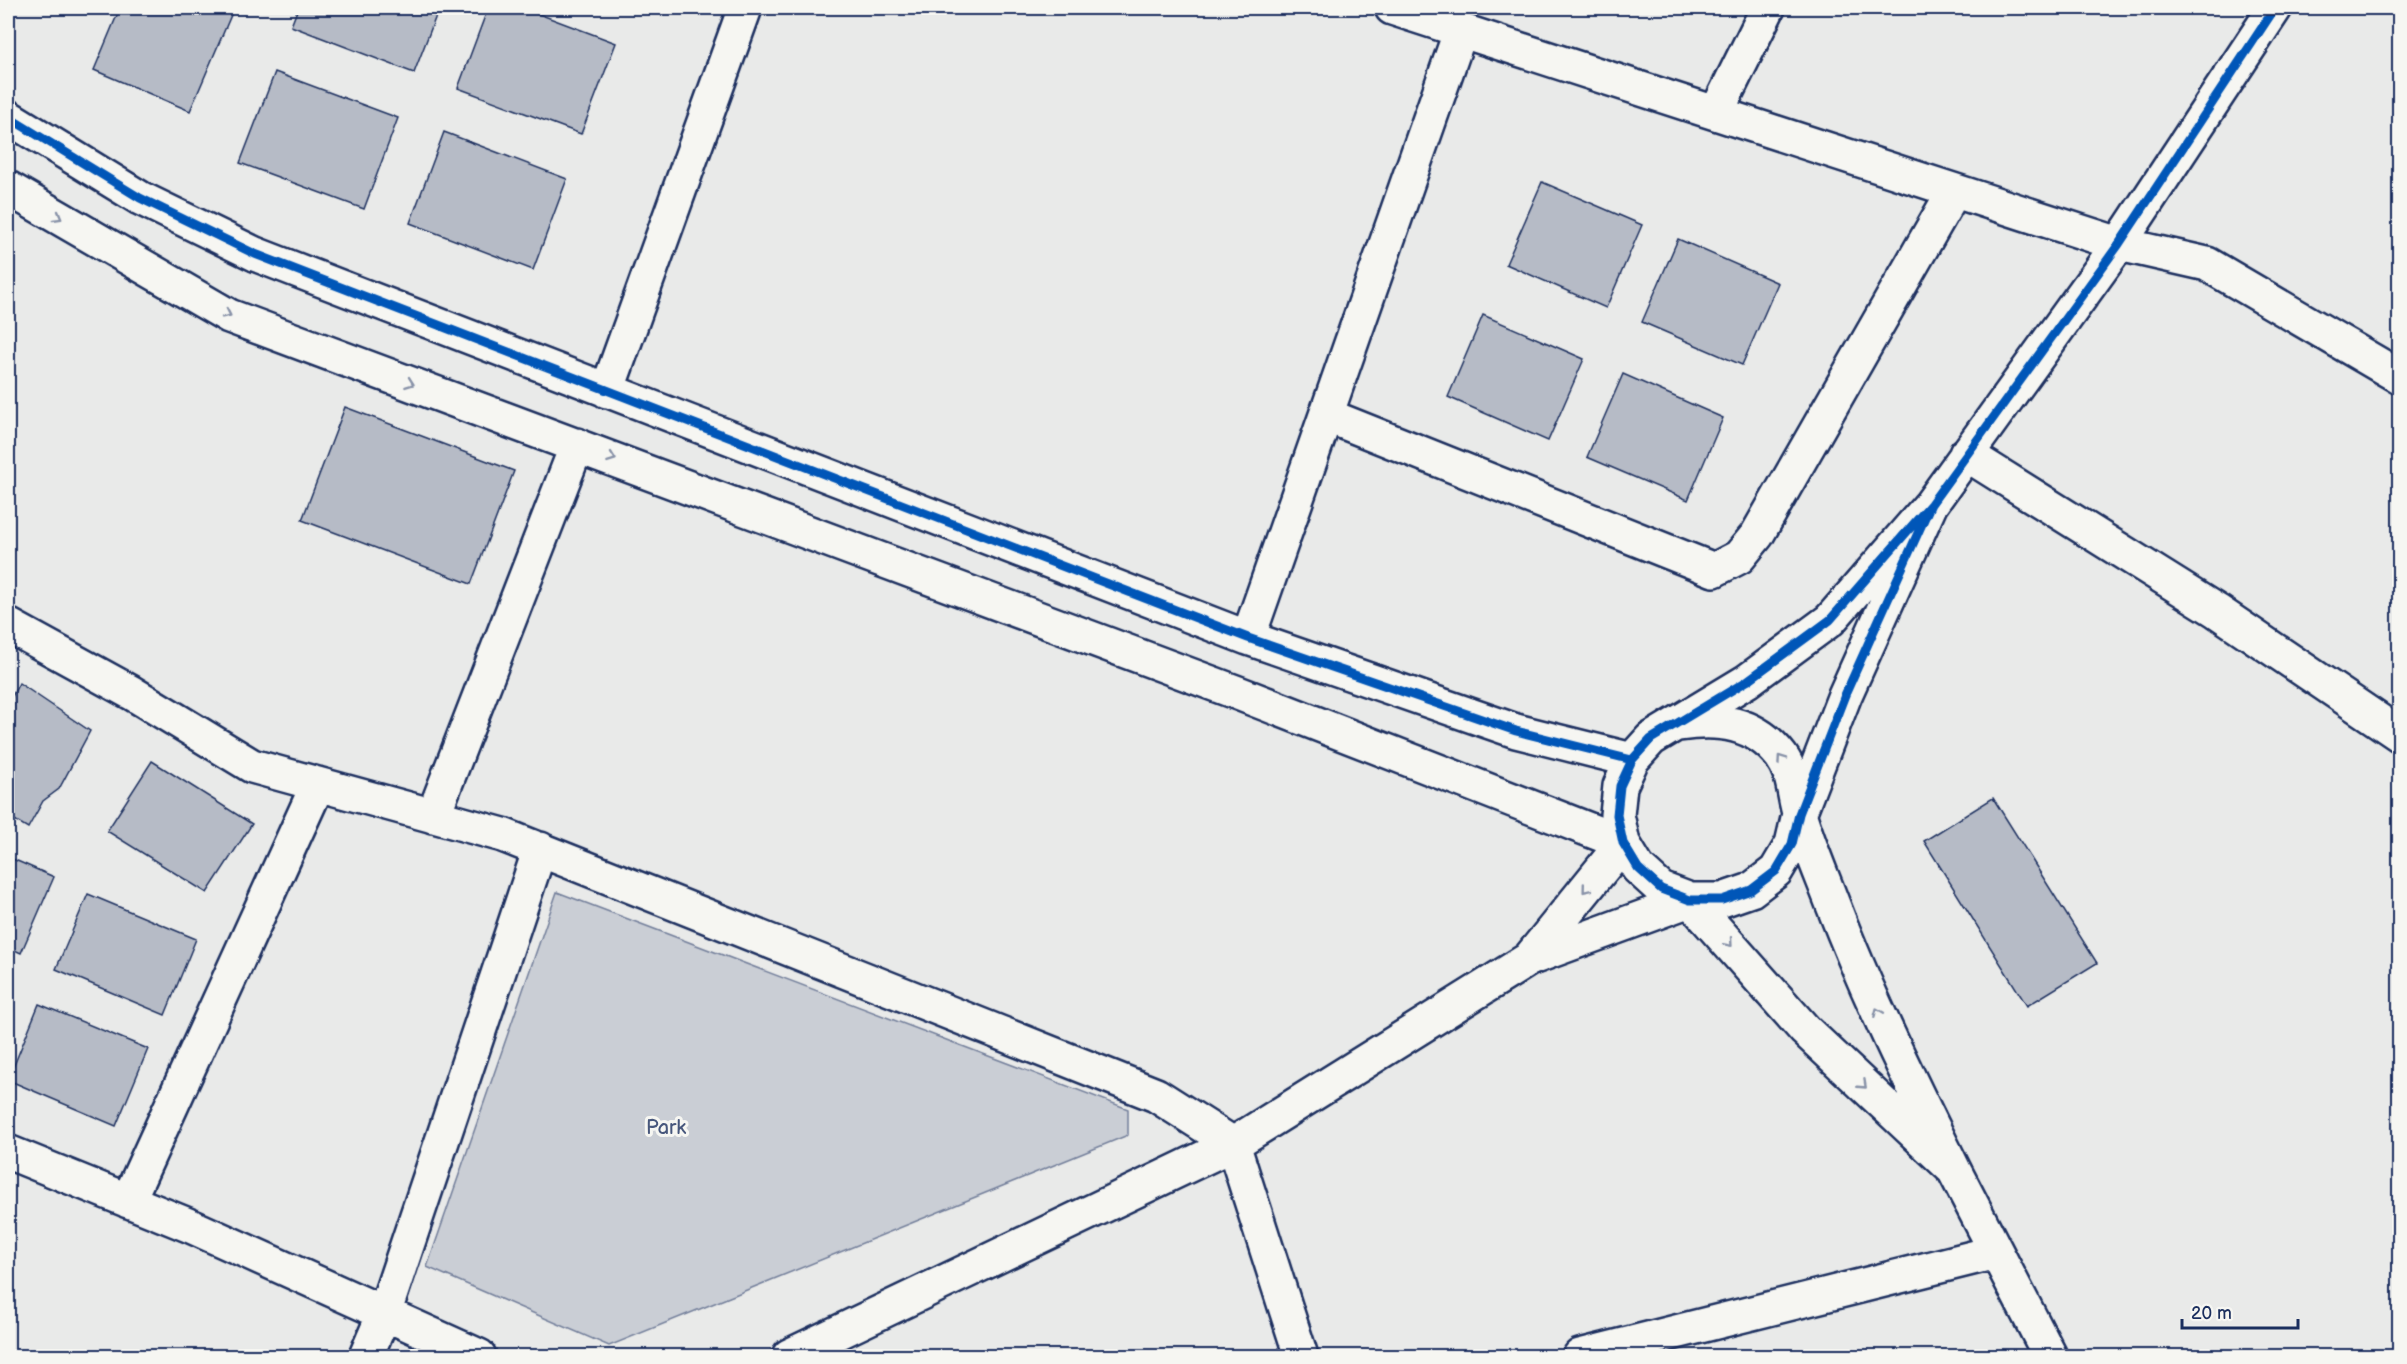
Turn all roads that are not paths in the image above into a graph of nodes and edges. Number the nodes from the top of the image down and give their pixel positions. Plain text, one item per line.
1 (745, 8) edge
2 (1392, 8) edge
3 (1768, 8) edge
4 (2275, 8) edge
5 (1461, 30) junction
6 (1716, 113) junction
7 (8, 117) edge
8 (8, 188) edge
9 (1954, 191) junction
10 (2119, 244) junction
11 (2400, 377) edge
12 (607, 391) junction
13 (1326, 415) junction
14 (577, 445) junction
15 (1966, 454) junction
16 (1931, 504) junction
17 (8, 625) edge
18 (1248, 638) junction
19 (1677, 725) junction
20 (2400, 735) edge
21 (1632, 760) junction
22 (318, 784) junction
23 (1798, 814) junction
24 (433, 816) junction
25 (1623, 843) junction
26 (540, 849) junction
27 (1690, 900) junction
28 (1529, 959) junction
29 (1233, 1144) junction
30 (8, 1152) edge
31 (1954, 1170) junction
32 (128, 1201) junction
33 (1996, 1252) junction
34 (384, 1314) junction
35 (803, 1354) edge
36 (366, 1356) edge
37 (479, 1356) edge
38 (1301, 1356) edge
39 (1580, 1356) edge
40 (2050, 1356) edge

1 - 12 street
2 - 5 street
3 - 6 street
4 - 10 street
5 - 6 street
5 - 13 street
6 - 9 street
7 - 12 street
8 -> 14 street
9 - 10 street
9 - 13 street
10 - 11 street
10 - 15 street
12 - 18 street
13 - 18 street
14 - 24 street
14 -> 25 street
15 - 16 street
15 - 20 street
16 - 19 street
16 - 23 street
17 - 22 street
18 - 21 street
19 - 21 street
23 -> 19 street
21 - 25 street
22 - 24 street
22 - 32 street
23 - 27 street
31 -> 23 street
24 - 26 street
25 - 27 street
25 -> 28 street
26 - 29 street
26 - 34 street
27 - 28 street
27 -> 31 street
28 - 29 street
29 - 35 street
29 - 38 street
30 - 32 street
31 - 33 street
32 - 34 street
33 - 39 street
33 - 40 street
34 - 36 street
34 - 37 street

